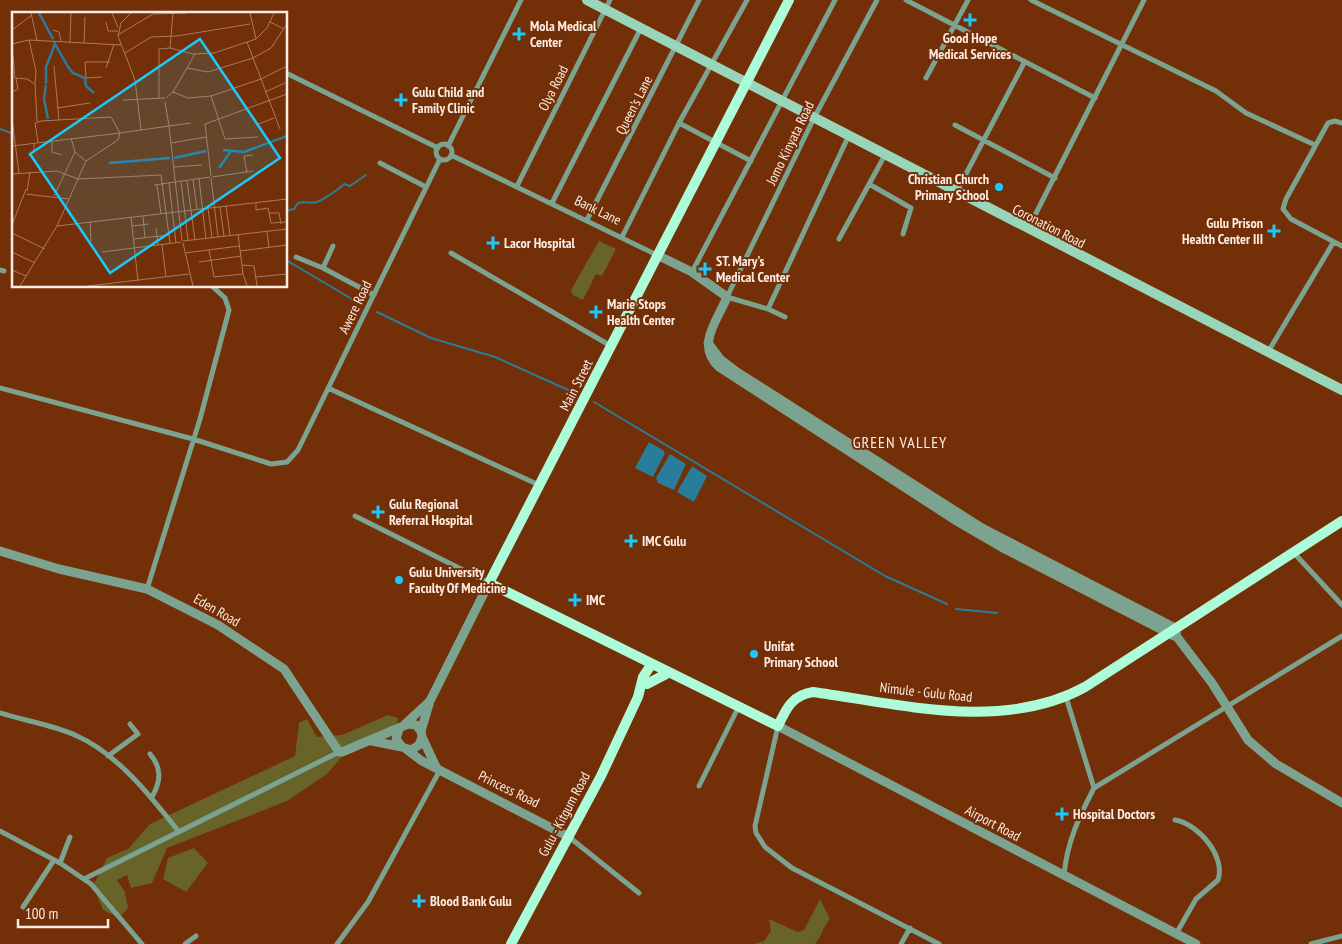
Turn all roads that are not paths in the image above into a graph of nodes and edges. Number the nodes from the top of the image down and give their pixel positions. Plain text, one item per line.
1 (521, 0) edge
2 (587, 0) edge
3 (699, 0) edge
4 (747, 0) edge
5 (789, 0) edge
6 (835, 0) edge
7 (877, 0) edge
8 (906, 0) edge
9 (968, 0) edge
10 (1031, 0) edge
11 (1144, 0) edge
12 (607, 5) edge
13 (955, 26) junction
14 (641, 28) junction
15 (1122, 44) junction
16 (677, 46) junction
17 (1024, 63) junction
18 (712, 64) junction
19 (288, 74) edge
20 (926, 78) dead end
21 (746, 82) junction
22 (1095, 98) junction
23 (784, 101) junction
24 (814, 118) junction
25 (679, 123) junction
26 (1342, 123) edge
27 (955, 125) dead end
28 (848, 136) junction
29 (985, 140) junction
30 (715, 142) junction
31 (448, 146) junction
32 (1315, 146) junction
33 (438, 148) junction
34 (451, 155) junction
35 (885, 155) junction
36 (440, 159) junction
37 (751, 161) junction
38 (380, 163) dead end
39 (1055, 178) junction
40 (869, 184) junction
41 (517, 186) junction
42 (426, 187) junction
43 (956, 193) junction
44 (552, 203) junction
45 (587, 220) junction
46 (1028, 230) junction
47 (903, 234) dead end
48 (622, 237) junction
49 (839, 239) dead end
50 (1333, 243) junction
51 (333, 246) dead end
52 (1342, 246) edge
53 (451, 253) dead end
54 (657, 255) junction
55 (296, 257) dead end
56 (323, 268) junction
57 (692, 272) junction
58 (214, 288) edge
59 (374, 295) junction
60 (727, 297) junction
61 (768, 309) junction
62 (785, 317) dead end
63 (612, 346) junction
64 (1268, 352) junction
65 (0, 388) edge
66 (328, 388) junction
67 (1342, 390) edge
68 (193, 439) junction
69 (540, 485) junction
70 (355, 516) dead end
71 (1342, 521) edge
72 (0, 551) edge
73 (1294, 552) junction
74 (490, 583) junction
75 (147, 589) junction
76 (1342, 605) edge
77 (1173, 633) junction
78 (1342, 636) edge
79 (640, 659) junction
80 (653, 666) junction
81 (668, 673) junction
82 (645, 680) junction
83 (1066, 697) junction
84 (430, 701) junction
85 (1226, 706) junction
86 (738, 708) junction
87 (0, 713) edge
88 (130, 724) dead end
89 (778, 726) junction
90 (402, 727) junction
91 (422, 734) junction
92 (372, 741) junction
93 (404, 748) junction
94 (339, 752) junction
95 (150, 754) dead end
96 (108, 756) junction
97 (438, 768) junction
98 (699, 786) dead end
99 (1094, 788) junction
100 (152, 797) junction
101 (1342, 803) edge
102 (1175, 820) dead end
103 (0, 831) edge
104 (179, 832) junction
105 (569, 837) junction
106 (70, 838) dead end
107 (54, 860) junction
108 (60, 863) junction
109 (1064, 876) junction
110 (84, 879) junction
111 (639, 893) dead end
112 (23, 907) dead end
113 (910, 928) junction
114 (1176, 934) junction
115 (196, 936) dead end
116 (1342, 936) edge
117 (142, 944) edge
118 (186, 944) edge
119 (337, 944) edge
120 (511, 944) edge
121 (901, 944) edge
122 (939, 944) edge
123 (1196, 944) edge
124 (1311, 944) edge

1 - 31 street
2 - 12 main road, Coronation Road
3 - 16 street, Queen's Lane
4 - 18 street
5 - 21 main road, Main Street
6 - 23 street
7 - 24 street, Jomo Kinyata Road
8 - 13 street
9 - 13 street
10 - 15 street
11 - 15 street
12 - 14 main road, Coronation Road
12 - 41 street, Olya Road
13 - 17 street
13 - 20 street
14 - 16 main road, Coronation Road
14 - 44 street
15 - 22 street
15 - 32 street
16 - 18 main road, Coronation Road
16 - 45 street, Queen's Lane
17 - 22 street
17 - 29 street
18 - 21 main road, Coronation Road
18 - 25 street
19 - 33 street
21 - 23 main road, Coronation Road
21 - 30 main road, Main Street
22 - 39 street
23 - 24 main road, Coronation Road
23 - 37 street
24 - 28 main road, Coronation Road
24 - 60 street, Jomo Kinyata Road
25 - 30 street
25 - 48 street
26 - 32 street
27 - 29 street
28 - 35 main road, Coronation Road
28 - 61 street
29 - 39 street
29 - 43 street
30 - 37 street
30 - 54 main road, Main Street
31 - 33 street
31 - 34 street
32 - 50 street
33 - 36 street
34 - 36 street
34 - 41 street, Bank Lane
35 - 40 street
35 - 43 main road, Coronation Road
36 - 42 street, Awere Road
37 - 57 street
38 - 42 street
39 - 46 street
40 - 47 street
40 - 49 street
41 - 44 street, Bank Lane
42 - 59 street, Awere Road
43 - 46 main road, Coronation Road
44 - 45 street, Bank Lane
45 - 48 street, Bank Lane
46 - 64 main road, Coronation Road
48 - 54 street, Bank Lane
50 - 52 street
50 - 64 street
51 - 56 street
53 - 63 street
54 - 57 street, Bank Lane
54 - 63 main road, Main Street
55 - 56 street
56 - 59 street
57 - 60 street, Bank Lane
58 - 68 street
59 - 66 street, Awere Road
60 - 61 street
60 - 77 street
61 - 62 street
63 - 69 main road, Main Street
64 - 67 main road, Coronation Road
65 - 68 street
66 - 68 street, Awere Road
66 - 69 street
68 - 75 street
69 - 74 main road, Main Street
70 - 74 street
71 - 73 main road, Nimule - Gulu Road
72 - 75 street, Eden Road
73 - 76 street
73 - 77 main road, Nimule - Gulu Road
74 - 79 main road
74 - 84 street, Main Street
75 - 94 street, Eden Road
77 - 83 main road, Nimule - Gulu Road
77 - 85 street
78 - 85 street
79 - 80 main road
79 - 82 main road
80 - 81 main road
80 - 82 main road, Gulu - Kitgum Road
81 - 82 main road
81 - 86 main road
82 - 105 main road, Gulu - Kitgum Road
83 - 89 main road, Nimule - Gulu Road
83 - 99 street
84 - 90 street
84 - 91 street
85 - 99 street
85 - 101 street
86 - 89 main road
86 - 98 street
87 - 96 street
88 - 96 street
89 - 109 street, Airport Road
89 - 113 street
90 - 91 street
90 - 92 street
90 - 93 street
91 - 93 street
91 - 97 street
92 - 93 street
92 - 94 street
93 - 97 street, Princess Road
94 - 104 street
95 - 100 street
96 - 100 street
97 - 105 street, Princess Road
97 - 119 street
99 - 109 street
100 - 104 street
102 - 114 street
103 - 107 street
104 - 110 street
105 - 111 street
105 - 120 main road, Gulu - Kitgum Road
106 - 108 street
107 - 108 street
107 - 112 street
108 - 110 street
109 - 114 street, Airport Road
110 - 117 street
113 - 121 street
113 - 122 street
114 - 123 street, Airport Road
115 - 118 street
116 - 124 street

